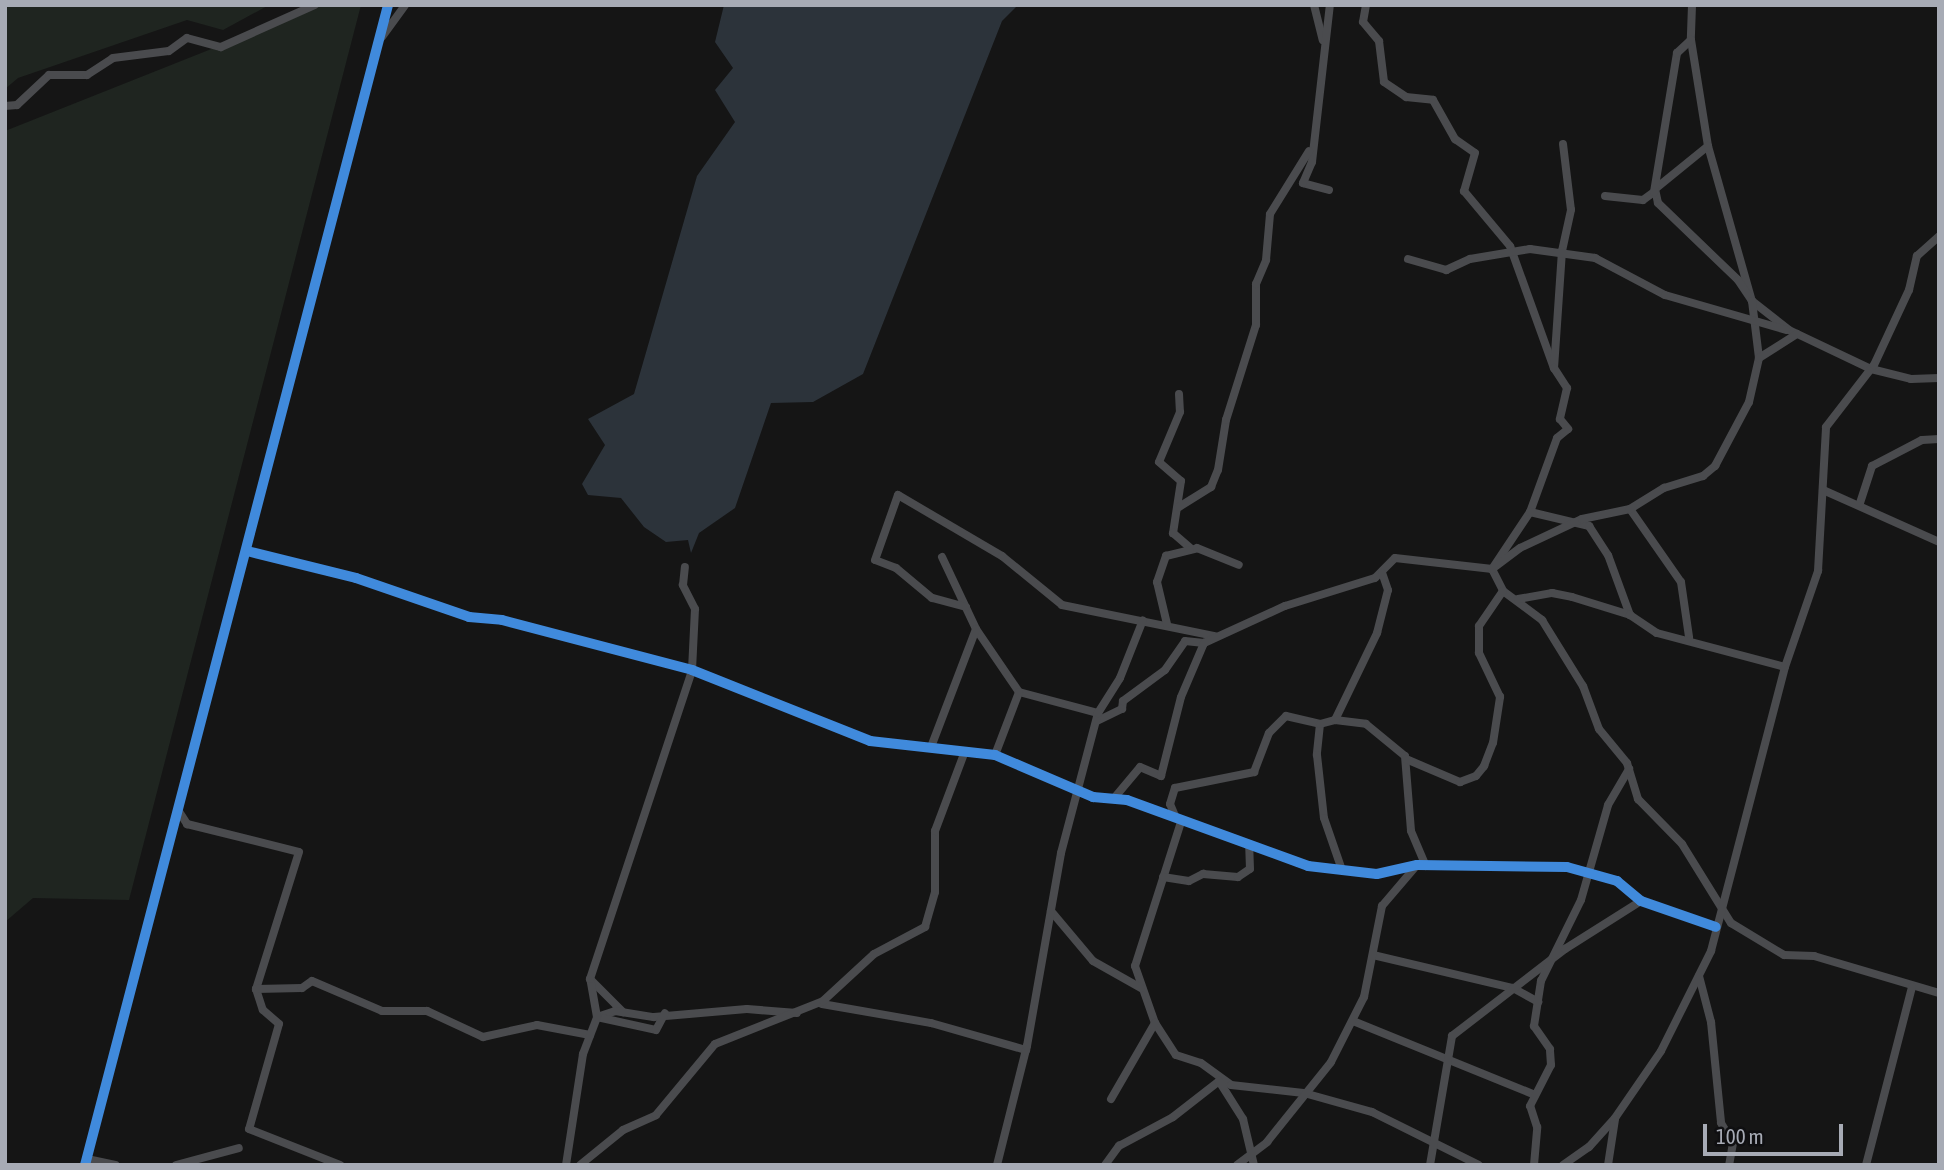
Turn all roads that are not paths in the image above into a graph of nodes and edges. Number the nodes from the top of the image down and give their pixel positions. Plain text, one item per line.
1 (315, 5) edge
2 (388, 5) edge
3 (405, 5) edge
4 (1314, 5) edge
5 (1330, 5) edge
6 (1366, 5) edge
7 (1692, 5) edge
8 (1691, 40) junction
9 (1323, 41) junction
10 (378, 42) junction
11 (5, 106) edge
12 (1563, 144) dead end
13 (1708, 146) junction
14 (1310, 151) junction
15 (1329, 190) dead end
16 (1655, 190) junction
17 (1605, 196) dead end
18 (1939, 236) edge
19 (1512, 251) junction
20 (1562, 255) junction
21 (1408, 259) dead end
22 (1752, 301) junction
23 (1754, 321) junction
24 (1793, 332) junction
25 (1759, 358) junction
26 (1554, 368) junction
27 (1871, 369) junction
28 (1939, 378) edge
29 (1179, 394) dead end
30 (1939, 439) edge
31 (1823, 490) junction
32 (1860, 503) junction
33 (1179, 507) junction
34 (1630, 509) junction
35 (1530, 512) junction
36 (1577, 521) junction
37 (1939, 542) edge
38 (1190, 548) junction
39 (247, 551) junction
40 (942, 557) dead end
41 (1239, 565) dead end
42 (685, 567) dead end
43 (1492, 569) junction
44 (1382, 573) junction
45 (1503, 591) junction
46 (1518, 599) junction
47 (966, 607) junction
48 (1630, 615) junction
49 (1143, 620) junction
50 (1167, 624) junction
51 (976, 629) junction
52 (1215, 636) junction
53 (1689, 637) junction
54 (1204, 643) junction
55 (1785, 667) junction
56 (692, 670) junction
57 (1019, 692) junction
58 (1097, 717) junction
59 (1335, 720) junction
60 (1320, 724) junction
61 (931, 747) junction
62 (965, 751) junction
63 (995, 755) junction
64 (1406, 759) junction
65 (1629, 769) junction
66 (1080, 790) junction
67 (1115, 797) junction
68 (178, 810) junction
69 (1181, 822) junction
70 (1249, 844) junction
71 (1422, 866) junction
72 (1342, 870) junction
73 (1588, 871) junction
74 (1163, 877) junction
75 (1641, 901) junction
76 (1723, 910) junction
77 (1051, 911) junction
78 (1716, 927) junction
79 (1373, 955) junction
80 (1547, 963) junction
81 (1699, 976) junction
82 (590, 979) junction
83 (1141, 988) junction
84 (1513, 988) junction
85 (1912, 988) junction
86 (256, 989) junction
87 (1939, 993) edge
88 (1538, 1002) junction
89 (822, 1004) dead end
90 (623, 1012) junction
91 (665, 1013) junction
92 (800, 1014) junction
93 (597, 1017) junction
94 (1353, 1021) junction
95 (1155, 1023) junction
96 (590, 1035) junction
97 (1026, 1050) junction
98 (1446, 1063) junction
99 (1219, 1081) junction
100 (1304, 1093) junction
101 (1533, 1094) junction
102 (1111, 1099) dead end
103 (1615, 1118) junction
104 (1432, 1139) junction
105 (239, 1148) dead end
106 (1254, 1152) junction
107 (86, 1162) edge
108 (115, 1165) edge
109 (176, 1165) edge
110 (340, 1165) edge
111 (566, 1165) edge
112 (580, 1165) edge
113 (997, 1165) edge
114 (1105, 1165) edge
115 (1237, 1165) edge
116 (1254, 1165) edge
117 (1430, 1165) edge
118 (1479, 1165) edge
119 (1534, 1165) edge
120 (1563, 1165) edge
121 (1608, 1165) edge
122 (1729, 1165) edge
123 (1866, 1165) edge

1 - 11 street
2 - 10 street
3 - 10 street
4 - 9 street
5 - 9 street
6 - 19 street
7 - 8 street
8 - 13 street
8 - 16 street
9 - 14 street
10 - 39 street
12 - 20 street
13 - 16 street
13 - 22 street
14 - 15 street
14 - 33 street
16 - 17 street
16 - 22 street
18 - 27 street
19 - 20 street
19 - 21 street
19 - 26 street
20 - 23 street
20 - 26 street
22 - 23 street
22 - 24 street
23 - 24 street
23 - 25 street
24 - 25 street
24 - 27 street
25 - 34 street
26 - 35 street
27 - 28 street
27 - 31 street
29 - 33 street
30 - 32 street
31 - 32 street
31 - 55 street
32 - 37 street
33 - 38 street
34 - 36 street
34 - 53 street
35 - 36 street
35 - 43 street
36 - 43 street
36 - 48 street
38 - 41 street
38 - 50 street
39 - 56 street
39 - 68 street
40 - 47 street
42 - 56 street
43 - 44 street
43 - 45 street
44 - 52 street
44 - 59 street
45 - 46 street
45 - 64 street
46 - 48 street
46 - 65 street
47 - 49 street
47 - 51 street
48 - 53 street
49 - 50 street
49 - 58 street
50 - 52 street
51 - 57 street
51 - 61 street
52 - 54 street
53 - 55 street
54 - 58 street
54 - 67 street
55 - 76 street
56 - 61 street
56 - 82 street
57 - 58 street
57 - 63 street
58 - 66 street
59 - 60 street
59 - 64 street
60 - 69 street
60 - 72 street
61 - 62 street
62 - 63 street
62 - 92 street
63 - 66 street
64 - 71 street
65 - 73 street
65 - 76 street
66 - 67 street
66 - 77 street
67 - 69 street
68 - 86 street
68 - 107 street
69 - 70 street
69 - 74 street
70 - 72 street
70 - 74 street
71 - 72 street
71 - 73 street
71 - 79 street
73 - 75 street
73 - 80 street
74 - 83 street
75 - 78 street
75 - 80 street
76 - 78 street
76 - 85 street
77 - 83 street
77 - 97 street
78 - 81 street
79 - 84 street
79 - 94 street
80 - 84 street
80 - 88 street
81 - 103 street
81 - 122 street
82 - 90 street
82 - 93 street
83 - 95 street
84 - 88 street
84 - 98 street
85 - 87 street
85 - 123 street
86 - 96 street
86 - 110 street
88 - 101 street
89 - 97 street
90 - 91 street
90 - 93 street
91 - 92 street
91 - 93 street
92 - 112 street
93 - 96 street
94 - 98 street
94 - 100 street
95 - 99 street
95 - 102 street
96 - 111 street
97 - 113 street
98 - 101 street
98 - 104 street
99 - 100 street
99 - 106 street
99 - 114 street
100 - 104 street
100 - 106 street
101 - 119 street
103 - 120 street
103 - 121 street
104 - 117 street
104 - 118 street
105 - 109 street
106 - 115 street
106 - 116 street
107 - 108 street

